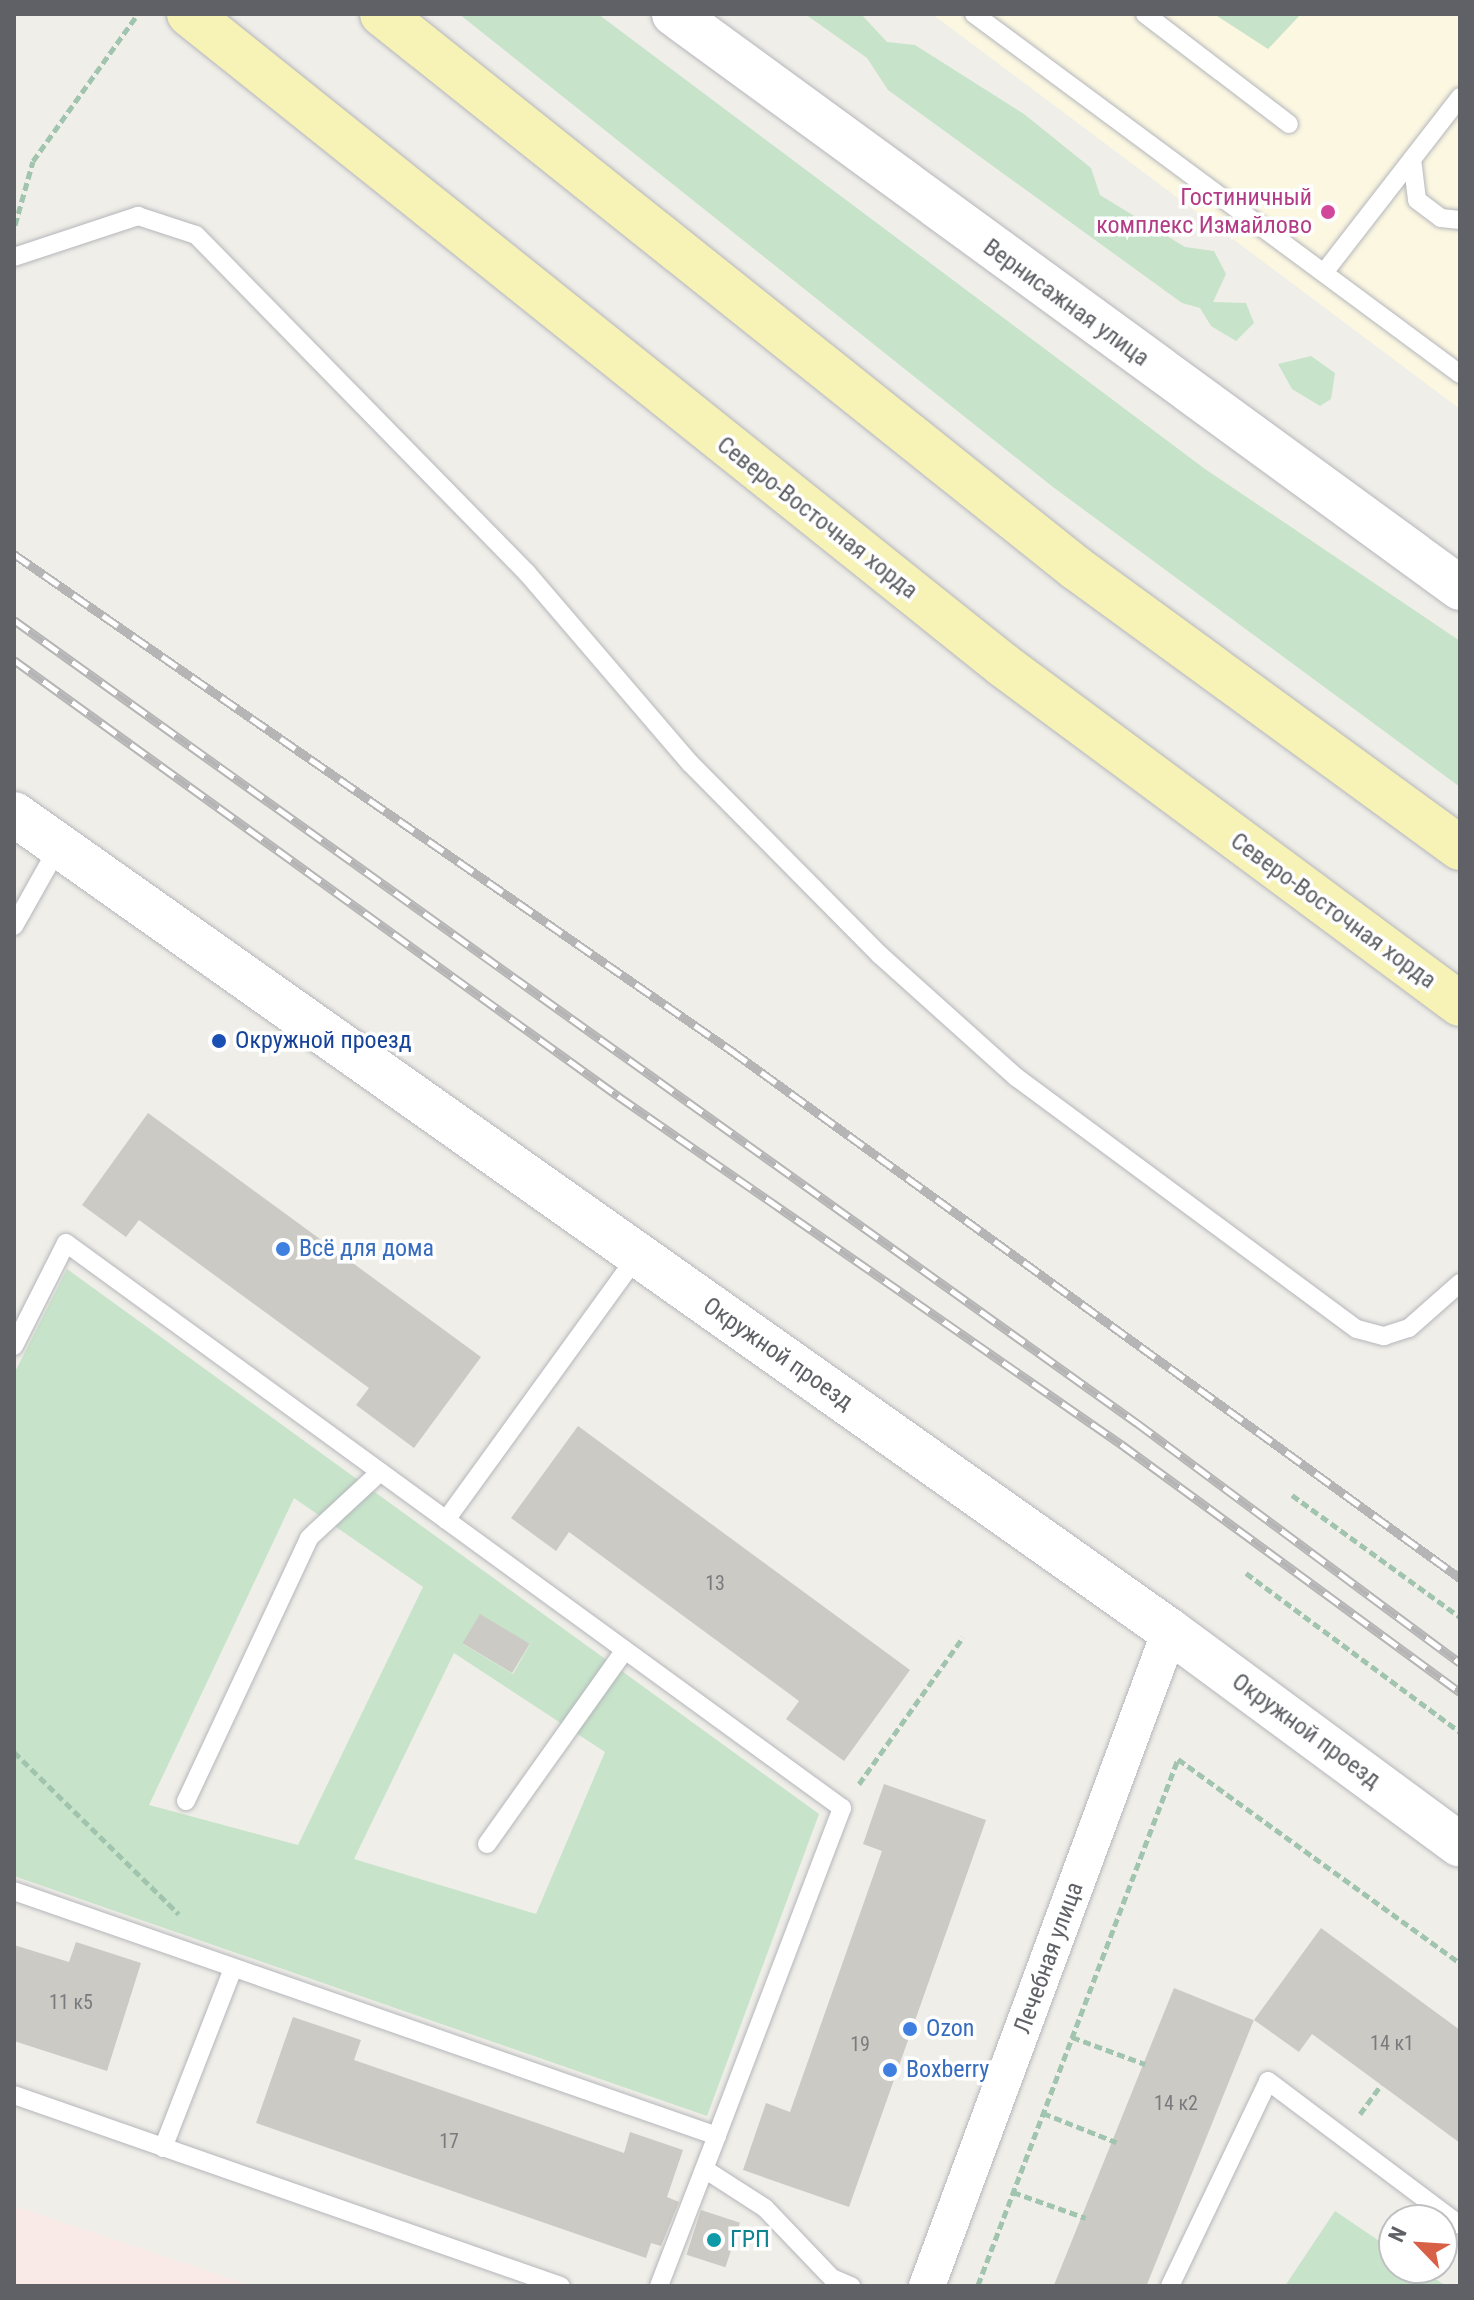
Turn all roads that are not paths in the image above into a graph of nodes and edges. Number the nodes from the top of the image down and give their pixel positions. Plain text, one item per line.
1 (189, 14) edge
2 (382, 14) edge
3 (674, 14) edge
4 (974, 14) edge
5 (1145, 14) edge
6 (1460, 97) edge
7 (1289, 124) dead end
8 (1412, 159) junction
9 (1460, 220) edge
10 (14, 257) edge
11 (1326, 270) junction
12 (1460, 374) edge
13 (1460, 588) edge
14 (14, 814) edge
15 (59, 846) junction
16 (1460, 848) edge
17 (14, 926) edge
18 (1460, 1004) edge
19 (638, 1255) junction
20 (1460, 1283) edge
21 (14, 1346) edge
22 (380, 1472) junction
23 (446, 1520) junction
24 (1170, 1631) junction
25 (625, 1650) junction
26 (186, 1801) dead end
27 (487, 1844) dead end
28 (1460, 1845) edge
29 (14, 1891) edge
30 (233, 1968) junction
31 (14, 2095) edge
32 (717, 2136) junction
33 (163, 2148) junction
34 (706, 2170) junction
35 (1460, 2225) edge
36 (561, 2286) edge
37 (659, 2286) edge
38 (851, 2286) edge
39 (927, 2286) edge
40 (1170, 2286) edge

1 - 18 main road, Северо-Восточная хорда
2 - 16 main road
3 - 13 street, Вернисажная улица
4 - 11 lane
5 - 7 lane
6 - 8 lane
8 - 9 lane
8 - 11 lane
10 - 20 lane
11 - 12 lane
14 - 15 street, Окружной проезд
15 - 17 lane
15 - 19 street, Окружной проезд
19 - 23 lane
19 - 24 street, Окружной проезд
21 - 22 lane
22 - 23 lane
22 - 26 lane
23 - 25 lane
24 - 28 street, Окружной проезд
24 - 39 street, Лечебная улица
25 - 27 lane
25 - 32 lane
29 - 30 lane
30 - 32 lane
30 - 33 lane
31 - 33 lane
32 - 34 lane
33 - 36 lane
34 - 37 lane
34 - 38 lane
35 - 40 lane

